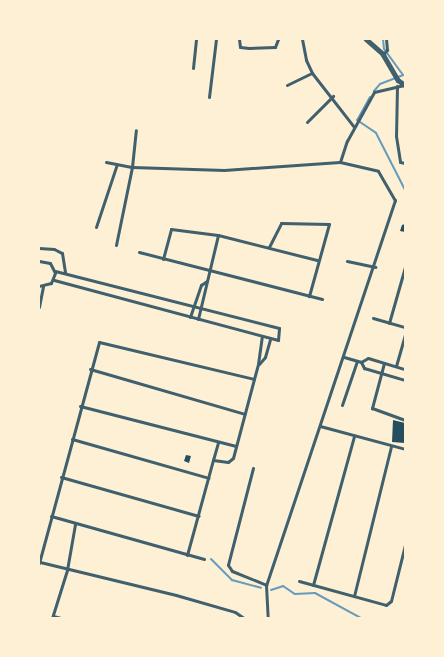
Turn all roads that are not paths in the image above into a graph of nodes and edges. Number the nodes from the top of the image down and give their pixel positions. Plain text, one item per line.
1 (196, 39) edge
2 (216, 39) edge
3 (239, 39) edge
4 (278, 39) edge
5 (302, 39) edge
6 (366, 39) edge
7 (386, 39) edge
8 (385, 52) junction
9 (193, 68) dead end
10 (312, 73) junction
11 (405, 85) edge
12 (287, 86) dead end
13 (397, 86) junction
14 (209, 96) dead end
15 (333, 96) junction
16 (307, 122) dead end
17 (354, 128) junction
18 (136, 130) dead end
19 (106, 162) dead end
20 (340, 162) junction
21 (405, 163) edge
22 (117, 164) junction
23 (132, 167) junction
24 (96, 227) dead end
25 (218, 235) junction
26 (116, 244) dead end
27 (269, 247) junction
28 (39, 248) edge
29 (139, 252) dead end
30 (162, 259) junction
31 (317, 260) junction
32 (39, 261) edge
33 (348, 261) dead end
34 (375, 267) junction
35 (405, 267) edge
36 (209, 269) junction
37 (55, 271) junction
38 (65, 273) junction
39 (54, 280) junction
40 (207, 281) junction
41 (41, 286) edge
42 (309, 296) junction
43 (322, 299) dead end
44 (194, 305) junction
45 (39, 307) edge
46 (202, 308) junction
47 (190, 317) junction
48 (373, 318) dead end
49 (198, 319) junction
50 (389, 323) junction
51 (405, 327) edge
52 (405, 334) edge
53 (262, 337) junction
54 (270, 340) junction
55 (344, 357) junction
56 (359, 361) junction
57 (384, 363) junction
58 (258, 364) junction
59 (396, 366) junction
60 (405, 369) edge
61 (90, 370) junction
62 (381, 372) junction
63 (254, 379) junction
64 (405, 380) edge
65 (342, 405) dead end
66 (80, 406) junction
67 (244, 414) junction
68 (405, 420) edge
69 (320, 426) junction
70 (354, 436) junction
71 (72, 439) junction
72 (218, 443) junction
73 (236, 446) junction
74 (391, 446) junction
75 (405, 449) edge
76 (213, 460) junction
77 (253, 468) dead end
78 (61, 477) junction
79 (209, 478) junction
80 (51, 516) junction
81 (199, 516) junction
82 (75, 524) junction
83 (405, 546) edge
84 (187, 555) junction
85 (204, 559) dead end
86 (39, 562) edge
87 (66, 570) junction
88 (299, 581) dead end
89 (266, 585) junction
90 (313, 585) junction
91 (354, 596) junction
92 (53, 617) edge
93 (62, 618) edge
94 (244, 618) edge
95 (268, 618) edge

1 - 9 street
2 - 14 street
3 - 4 street
5 - 10 street
6 - 8 street
7 - 8 street
8 - 11 street
10 - 12 street
10 - 15 street
11 - 13 street
13 - 17 street
13 - 21 street
15 - 16 street
15 - 17 street
17 - 20 street
18 - 23 street
19 - 22 street
20 - 23 street
20 - 34 street
22 - 23 street
22 - 24 street
23 - 26 street
25 - 27 street
25 - 30 street
25 - 36 street
27 - 31 street
27 - 31 street
28 - 38 street
29 - 30 street
30 - 36 street
31 - 42 street
32 - 37 street
33 - 34 street
34 - 55 street
35 - 50 street
36 - 40 street
36 - 42 street
37 - 38 street
37 - 39 street
38 - 44 street
39 - 41 street
39 - 47 street
40 - 44 street
40 - 46 street
41 - 45 street
42 - 43 street
44 - 46 street
44 - 47 street
46 - 49 street
46 - 54 street
47 - 49 street
48 - 50 street
49 - 53 street
50 - 51 street
52 - 59 street
53 - 54 street
53 - 58 street
54 - 58 street
55 - 56 street
55 - 69 street
56 - 57 street
56 - 62 street
56 - 65 street
57 - 59 street
57 - 62 street
58 - 63 street
59 - 60 street
61 - 63 street
61 - 66 street
61 - 67 street
62 - 64 street
62 - 68 street
63 - 67 street
66 - 71 street
66 - 72 street
67 - 73 street
69 - 70 street
69 - 89 street
70 - 74 street
70 - 90 street
71 - 78 street
71 - 79 street
72 - 73 street
72 - 76 street
73 - 76 street
74 - 75 street
74 - 91 street
76 - 79 street
77 - 89 street
78 - 80 street
78 - 81 street
79 - 81 street
80 - 82 street
80 - 86 street
81 - 84 street
82 - 84 street
82 - 87 street
83 - 91 street
84 - 85 street
86 - 87 street
87 - 92 street
87 - 94 street
88 - 90 street
89 - 95 street
90 - 91 street
92 - 93 street

